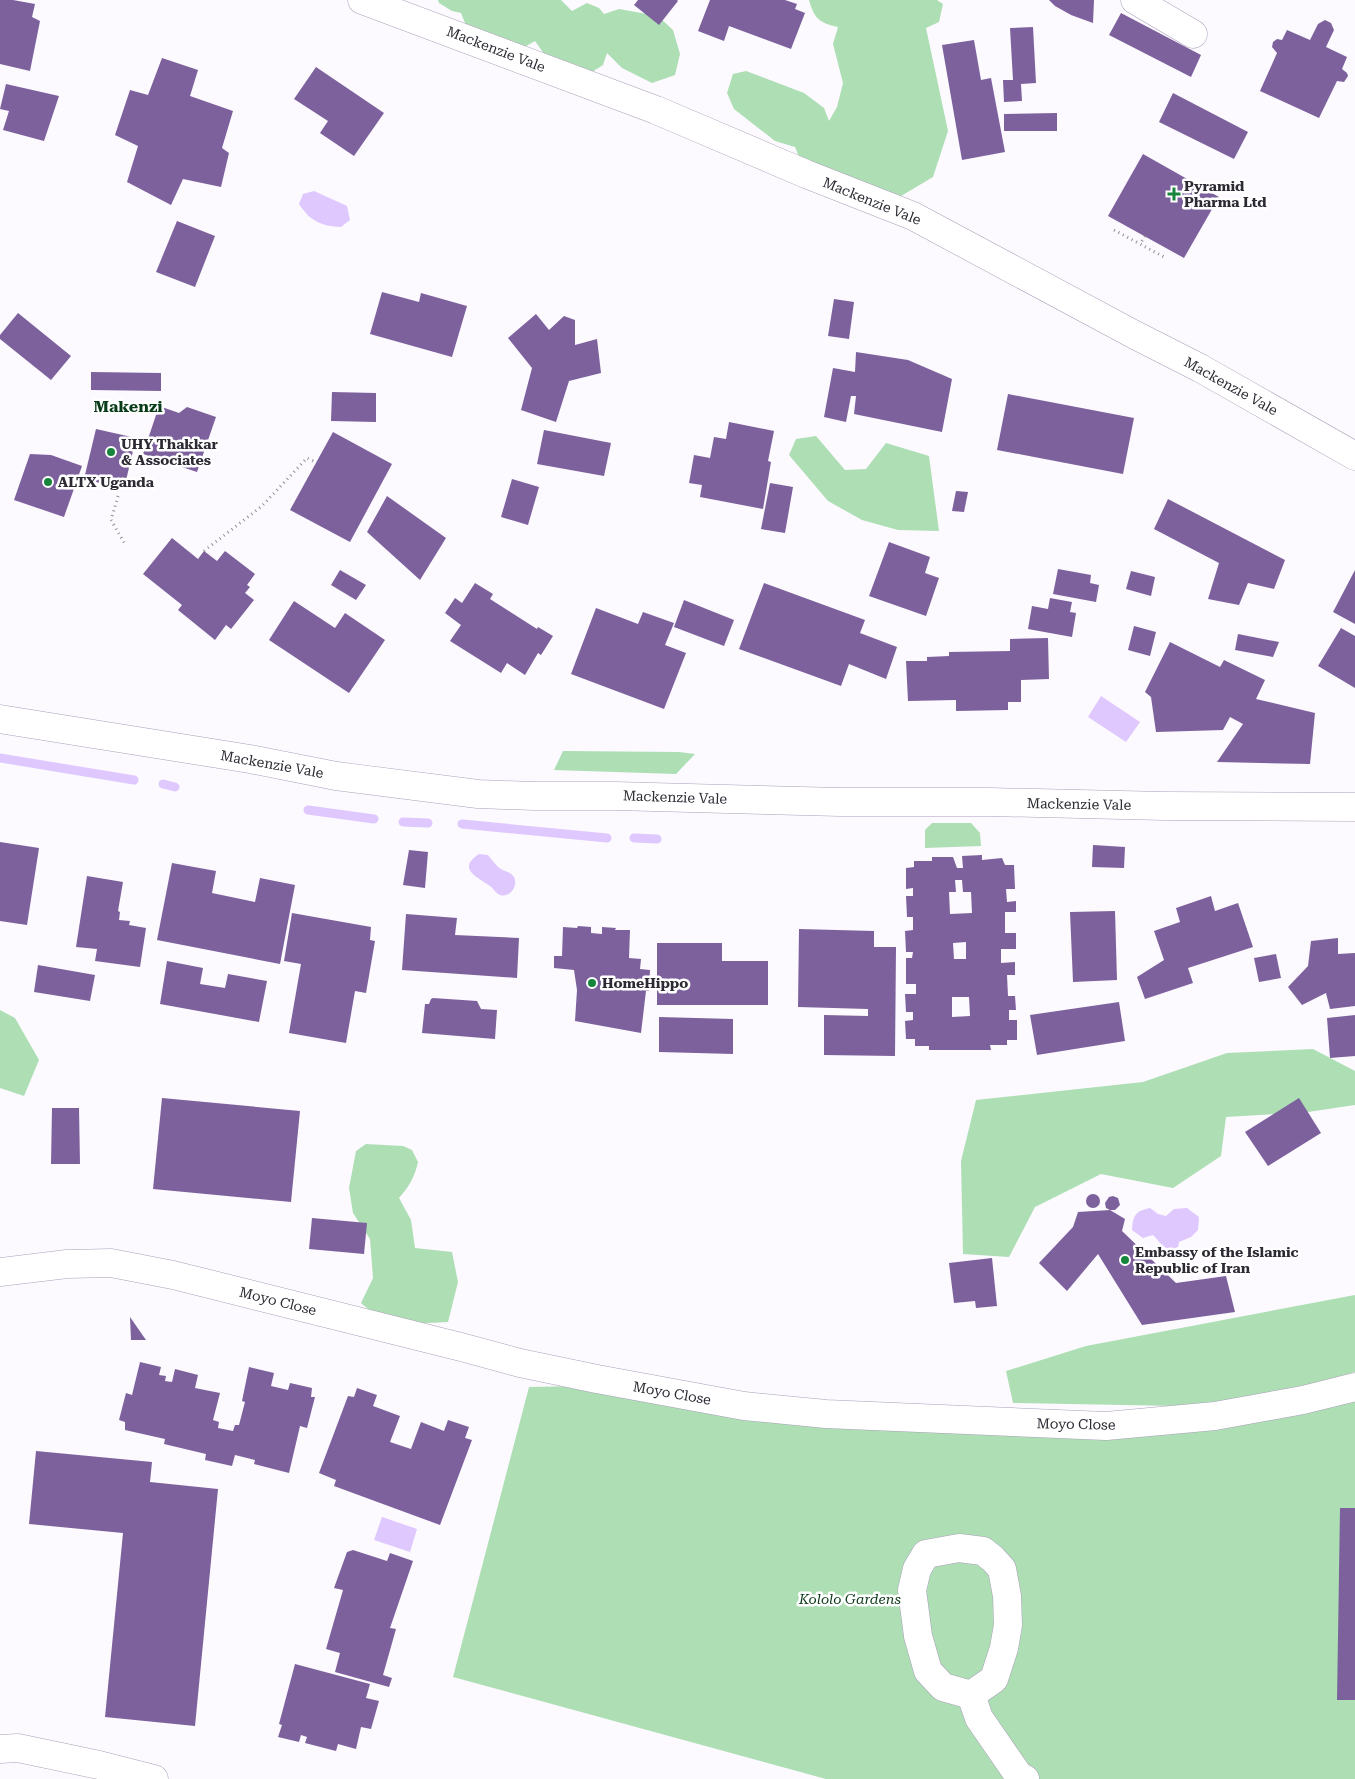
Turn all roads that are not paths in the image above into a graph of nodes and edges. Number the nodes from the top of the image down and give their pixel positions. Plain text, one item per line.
1 (362, 0) edge
2 (1135, 0) edge
3 (1193, 34) dead end
4 (1355, 456) edge
5 (0, 719) edge
6 (1355, 807) edge
7 (0, 1272) edge
8 (1355, 1387) edge
9 (971, 1695) junction
10 (0, 1749) edge
11 (154, 1779) edge
12 (1025, 1779) edge

1 - 4 street, Mackenzie Vale
2 - 3 street
5 - 6 street, Mackenzie Vale
7 - 8 street, Moyo Close
9 - 9 street
9 - 12 street
10 - 11 street

